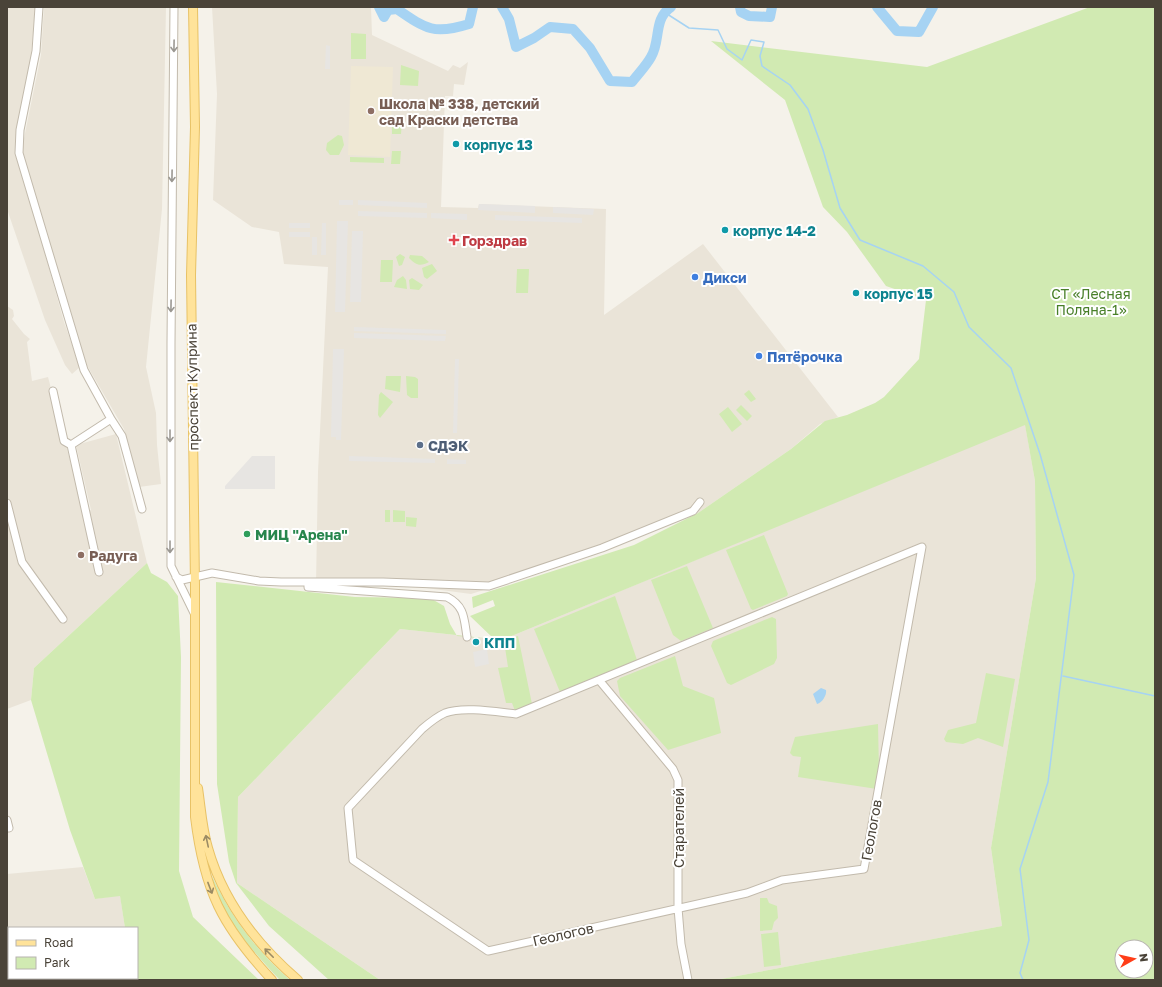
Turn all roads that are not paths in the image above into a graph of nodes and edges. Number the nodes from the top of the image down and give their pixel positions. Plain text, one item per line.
1 (39, 7) edge
2 (174, 7) edge
3 (193, 7) edge
4 (53, 391) dead end
5 (111, 419) junction
6 (71, 445) junction
7 (700, 502) dead end
8 (7, 503) edge
9 (142, 509) dead end
10 (99, 572) dead end
11 (176, 577) junction
12 (195, 577) junction
13 (308, 582) junction
14 (195, 616) junction
15 (63, 619) dead end
16 (466, 637) dead end
17 (599, 680) junction
18 (195, 767) junction
19 (7, 820) edge
20 (8, 828) edge
21 (678, 908) junction
22 (272, 980) edge
23 (298, 980) edge
24 (688, 980) edge

1 - 5 street
2 -> 11 street
3 - 12 main road, проспект Куприна
4 - 6 street
5 - 6 street
5 - 9 street
6 - 10 street
7 - 13 street
8 - 15 street
11 - 12 street
11 - 14 street
12 - 13 street
12 - 14 main road, проспект Куприна
13 - 16 street
14 - 18 main road, проспект Куприна
17 - 21 street, Старателей
17 - 21 street, Геологов
17 - 21 street, Геологов
18 -> 22 main road, проспект Куприна
23 -> 18 main road, проспект Куприна
19 - 20 street
21 - 24 street, Старателей

